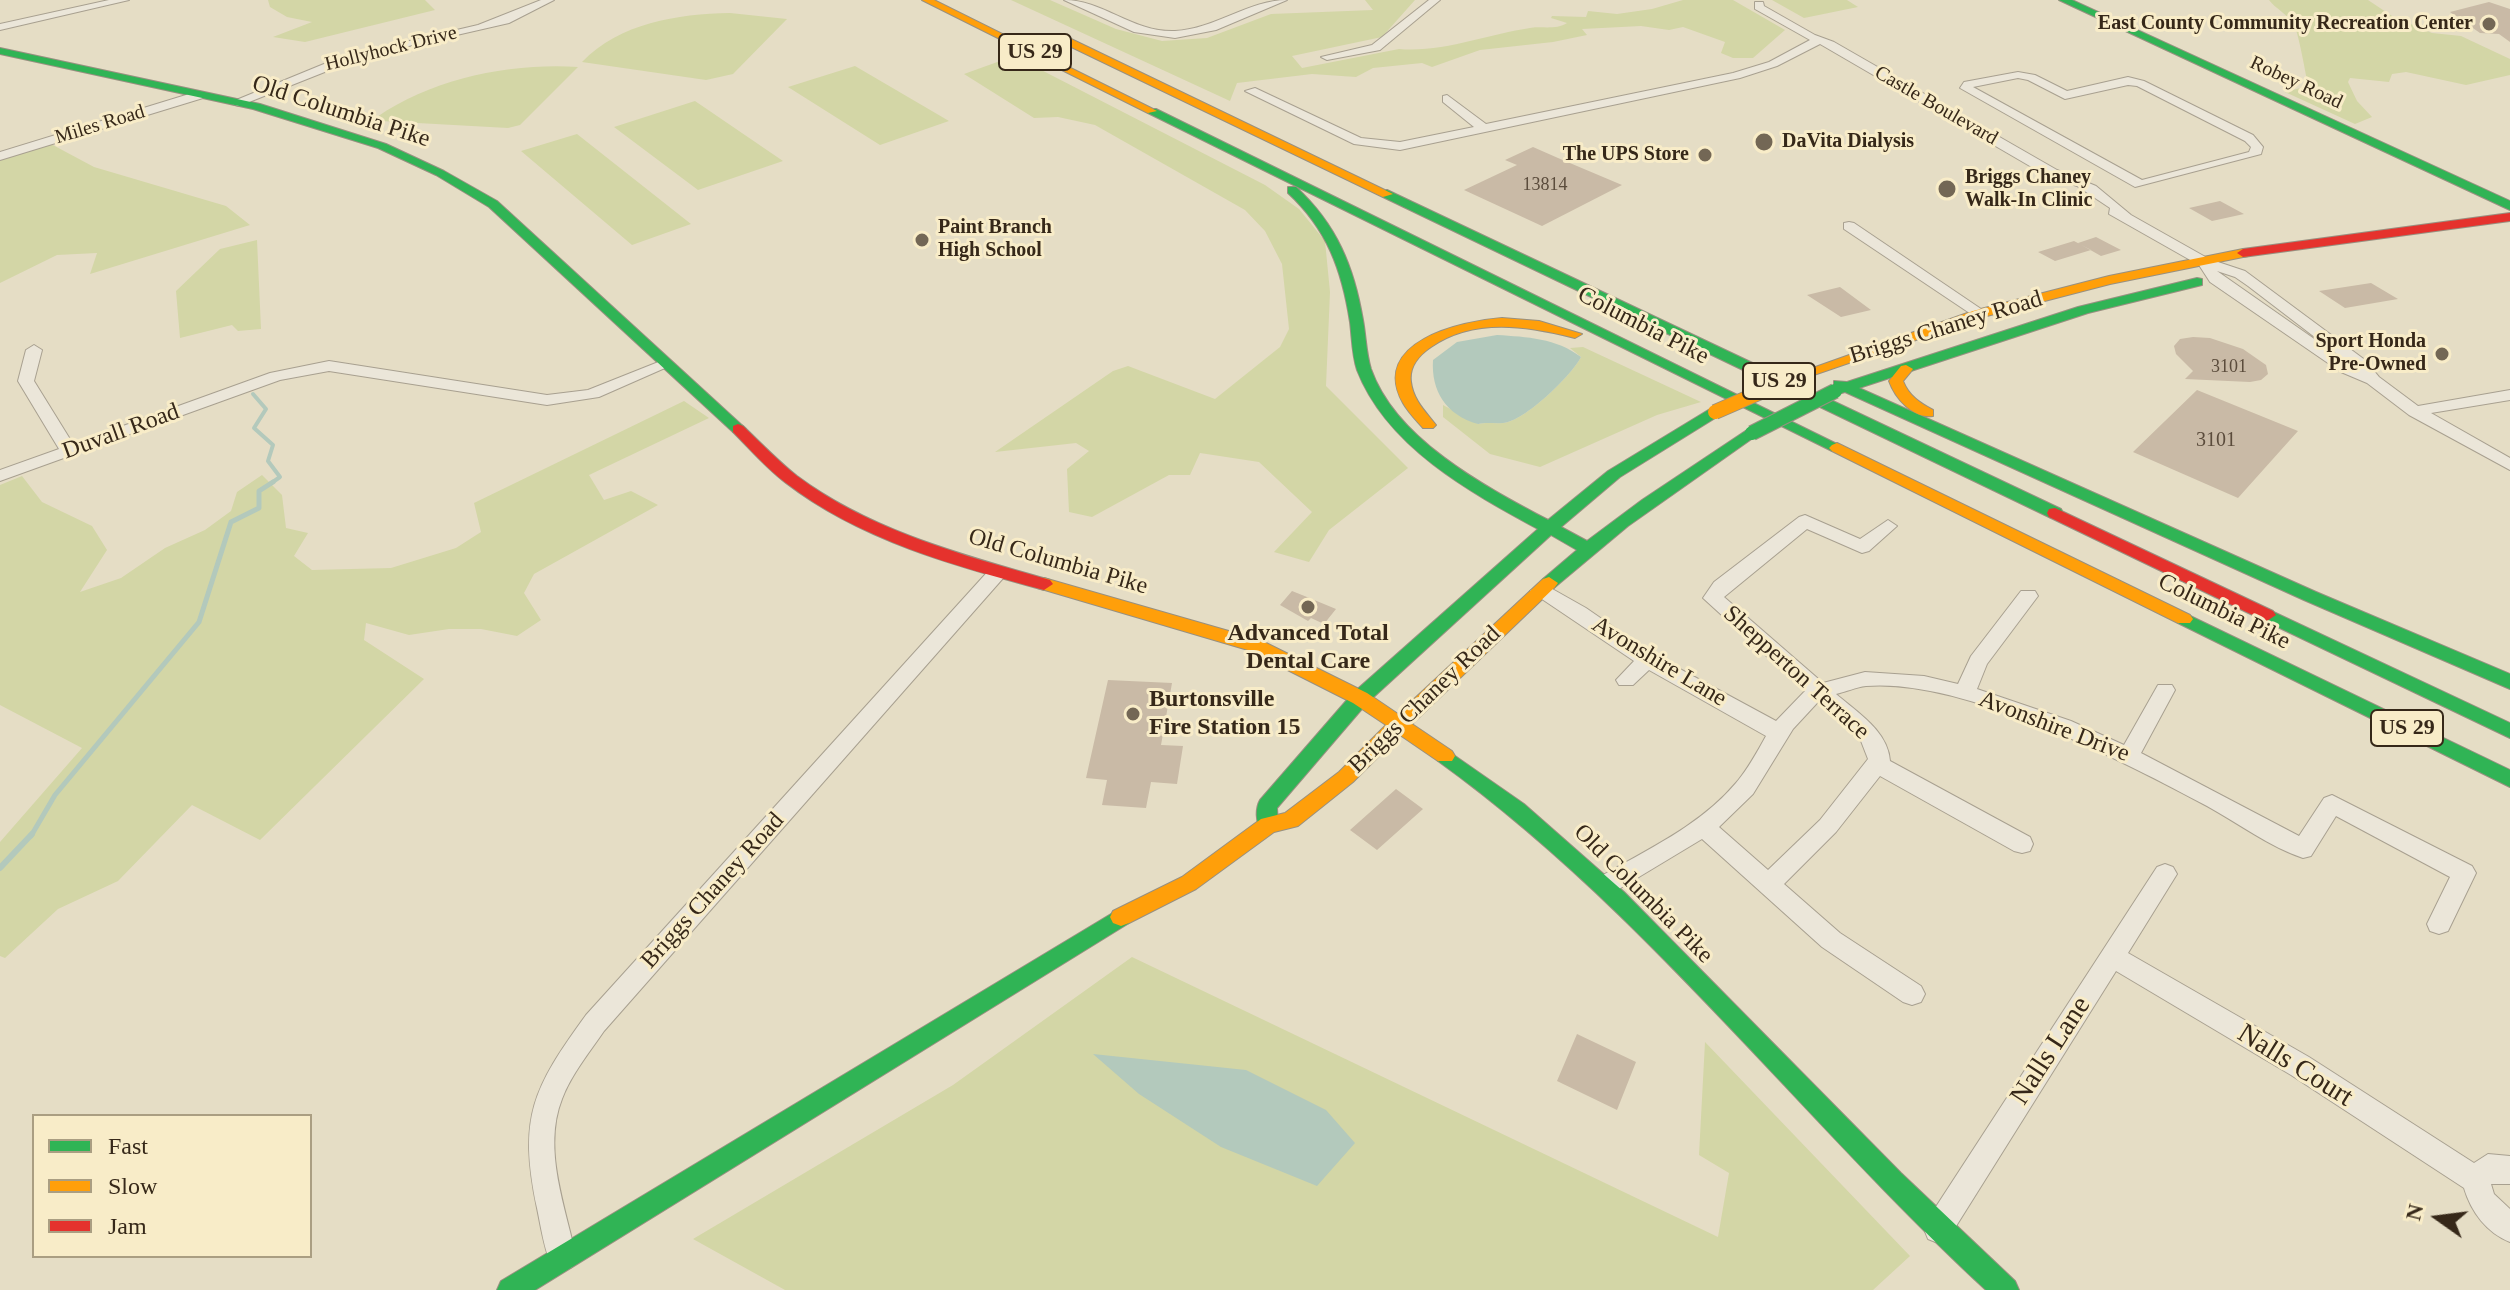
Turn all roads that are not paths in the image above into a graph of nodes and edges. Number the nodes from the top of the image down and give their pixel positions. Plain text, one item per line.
1 (121, 0) edge
2 (549, 0) edge
3 (927, 0) edge
4 (1069, 0) edge
5 (1282, 0) edge
6 (1435, 0) edge
7 (2064, 0) edge
8 (1756, 2) edge
9 (0, 27) edge
10 (1052, 34) dead end
11 (1825, 42) junction
12 (0, 51) edge
13 (1327, 57) dead end
14 (1251, 91) dead end
15 (199, 95) junction
16 (1447, 99) dead end
17 (1195, 102) junction
18 (235, 103) junction
19 (2017, 115) junction
20 (2031, 122) junction
21 (1971, 125) junction
22 (1485, 130) junction
23 (1983, 133) junction
24 (1242, 154) junction
25 (0, 156) edge
26 (2510, 206) edge
27 (2510, 217) edge
28 (1849, 226) dead end
29 (2510, 233) edge
30 (2204, 262) junction
31 (2240, 274) junction
32 (2215, 279) junction
33 (1979, 313) junction
34 (1732, 338) dead end
35 (1973, 348) junction
36 (34, 350) dead end
37 (1656, 360) junction
38 (1785, 360) dead end
39 (666, 364) junction
40 (1906, 369) junction
41 (1806, 373) junction
42 (2373, 380) junction
43 (1841, 389) junction
44 (2510, 395) edge
45 (2415, 411) junction
46 (1439, 437) dead end
47 (69, 451) junction
48 (2510, 465) edge
49 (0, 476) edge
50 (1580, 520) junction
51 (1549, 526) junction
52 (1888, 526) dead end
53 (2167, 530) junction
54 (1587, 548) junction
55 (998, 572) junction
56 (1540, 591) junction
57 (2028, 596) dead end
58 (1647, 660) junction
59 (2362, 661) junction
60 (2304, 678) junction
61 (1626, 680) dead end
62 (2510, 682) edge
63 (2165, 690) dead end
64 (1819, 692) junction
65 (1965, 692) junction
66 (1360, 698) junction
67 (2510, 716) edge
68 (1399, 723) junction
69 (2510, 731) edge
70 (1779, 733) junction
71 (2129, 755) junction
72 (1876, 764) junction
73 (2510, 779) edge
74 (2510, 791) edge
75 (1268, 825) junction
76 (1703, 826) junction
77 (2022, 844) dead end
78 (2165, 874) dead end
79 (1770, 883) junction
80 (1606, 885) junction
81 (2439, 924) dead end
82 (2112, 956) junction
83 (1912, 994) dead end
84 (2510, 1170) edge
85 (2476, 1180) junction
86 (2510, 1228) edge
87 (1938, 1229) junction
88 (562, 1257) junction
89 (510, 1290) edge
90 (2006, 1290) edge

1 - 9 street
2 - 18 street, Hollyhock Drive
3 - 24 main road, Columbia Pike / US 29
4 - 5 street
6 - 13 street
7 - 26 main road, Robey Road
8 - 11 street, Castle Boulevard
10 - 17 main road, Columbia Pike / US 29
11 - 21 street, Castle Boulevard
11 - 22 street
12 - 15 main road, Old Columbia Pike
14 - 22 street
15 - 18 main road, Old Columbia Pike
15 - 25 street, Miles Road
16 - 22 street
17 - 34 main road
17 - 59 main road, Columbia Pike / US 29
18 - 39 main road, Old Columbia Pike
19 - 20 street
19 - 20 street
19 - 21 street
20 - 23 street
21 - 23 street, Castle Boulevard
23 - 30 street, Castle Boulevard
24 - 37 main road, Columbia Pike / US 29
24 - 51 main road
27 - 30 main road, Briggs Chaney Road
28 - 33 street
29 - 31 main road, Briggs Chaney Road
30 - 31 street
30 - 32 street
30 - 33 main road, Briggs Chaney Road
31 - 32 main road, Briggs Chaney Road
31 - 42 street
32 - 35 main road, Briggs Chaney Road
32 - 42 street
33 - 35 main road
33 - 41 main road, Briggs Chaney Road
35 - 40 main road, Briggs Chaney Road
36 - 47 street
37 - 46 main road
37 - 60 main road, Columbia Pike / US 29
38 - 41 main road
39 - 47 street, Duvall Road
39 - 55 main road, Old Columbia Pike
40 - 43 main road, Briggs Chaney Road
40 - 53 main road
41 - 43 main road
41 - 50 main road, Briggs Chaney Road, bridge
42 - 45 street
43 - 50 main road, Briggs Chaney Road, bridge
43 - 53 main road
44 - 45 street
45 - 48 street
47 - 49 street, Duvall Road
50 - 51 main road, Briggs Chaney Road
50 - 54 main road, Briggs Chaney Road
51 - 54 main road
51 - 66 main road, Briggs Chaney Road
52 - 64 street, Shepperton Terrace
53 - 62 main road
54 - 56 main road, Briggs Chaney Road
55 - 66 main road, Old Columbia Pike
55 - 88 street, Briggs Chaney Road
56 - 58 street, Avonshire Lane
56 - 68 main road, Briggs Chaney Road
57 - 65 street
58 - 61 street
58 - 70 street, Avonshire Lane
59 - 67 main road
59 - 69 main road, Columbia Pike / US 29
60 - 73 main road, Columbia Pike / US 29
60 - 74 main road
63 - 71 street
64 - 65 street, Avonshire Drive
64 - 70 street, Avonshire Drive
64 - 72 street, Shepperton Terrace
65 - 71 street, Avonshire Drive
66 - 68 main road, Old Columbia Pike
66 - 75 main road, Briggs Chaney Road
68 - 75 main road, Briggs Chaney Road
68 - 80 main road, Old Columbia Pike
70 - 76 street, Avonshire Drive
71 - 81 street, Avonshire Drive
72 - 77 street
72 - 79 street, Shepperton Terrace
75 - 88 main road, Briggs Chaney Road
76 - 79 street
76 - 80 street, Avonshire Drive
78 - 82 street, Nalls Lane
79 - 83 street
80 - 87 main road, Old Columbia Pike
82 - 85 street, Nalls Court
82 - 87 street, Nalls Lane
84 - 85 street
85 - 86 street, Nalls Court
87 - 90 main road, Old Columbia Pike
88 - 89 main road, Briggs Chaney Road

